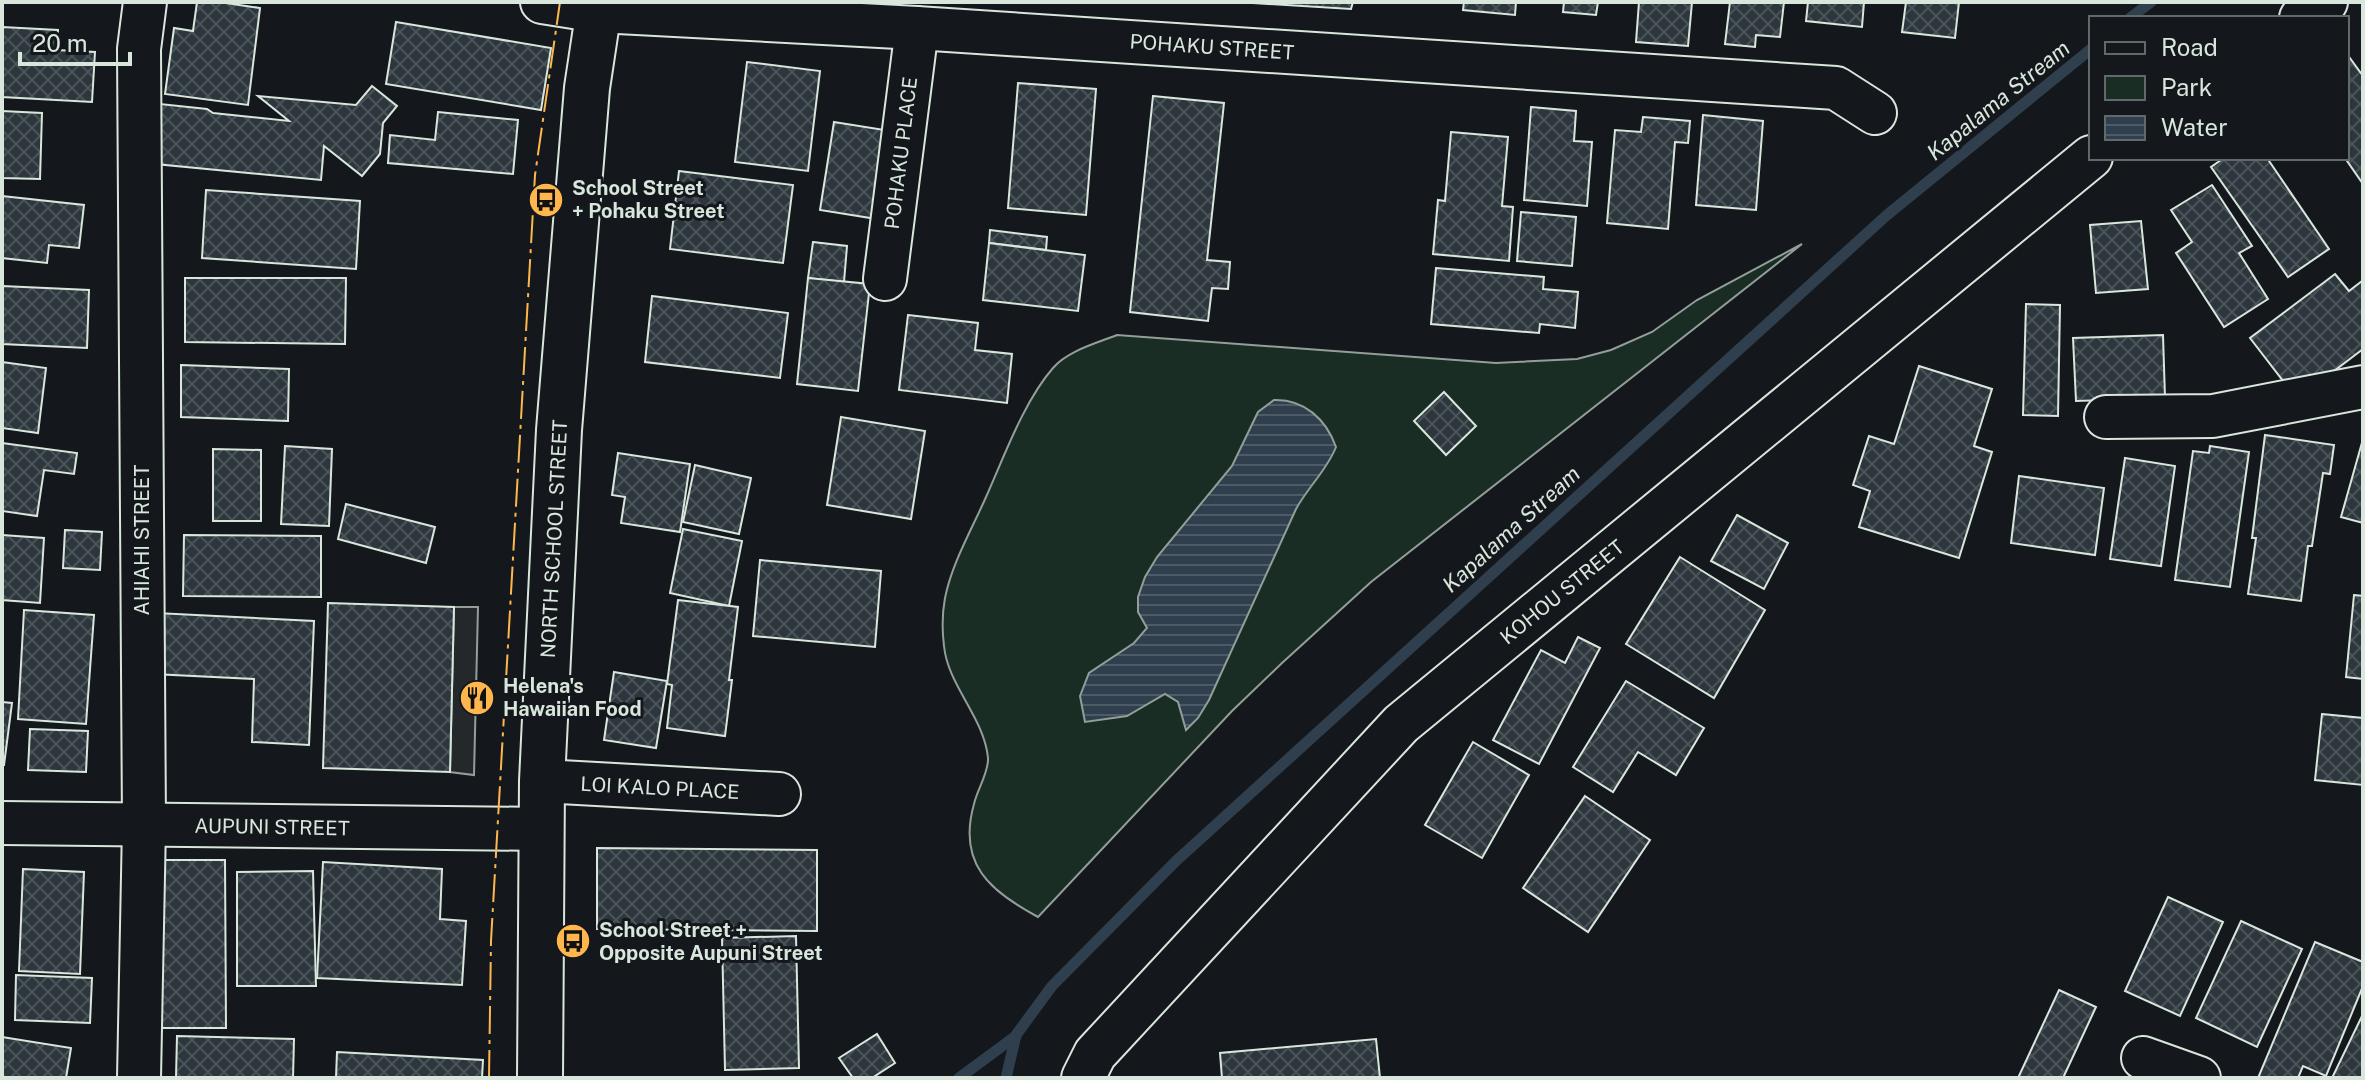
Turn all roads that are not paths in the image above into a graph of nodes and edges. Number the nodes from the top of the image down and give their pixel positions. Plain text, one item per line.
1 (145, 2) edge
2 (542, 2) edge
3 (2326, 2) edge
4 (599, 6) edge
5 (2304, 16) edge
6 (917, 28) junction
7 (1875, 113) dead end
8 (2089, 159) edge
9 (885, 279) dead end
10 (2363, 387) edge
11 (2106, 417) dead end
12 (542, 781) junction
13 (779, 794) dead end
14 (2, 823) edge
15 (144, 825) junction
16 (542, 829) junction
17 (2143, 1058) dead end
18 (139, 1078) edge
19 (540, 1078) edge
20 (1083, 1078) edge
21 (2199, 1078) edge

1 - 15 street, AHIAHI STREET
2 - 4 street, POHAKU STREET
3 - 5 street
4 - 6 street, POHAKU STREET
4 - 12 main road, NORTH SCHOOL STREET
6 - 7 street, POHAKU STREET
6 - 9 street, POHAKU PLACE
8 - 20 street, KOHOU STREET
10 - 11 street
12 - 13 street, LOI KALO PLACE
12 - 16 main road, NORTH SCHOOL STREET
14 - 15 street, AUPUNI STREET
15 - 16 street, AUPUNI STREET
15 - 18 street, AHIAHI STREET
16 - 19 main road, NORTH SCHOOL STREET
17 - 21 street

